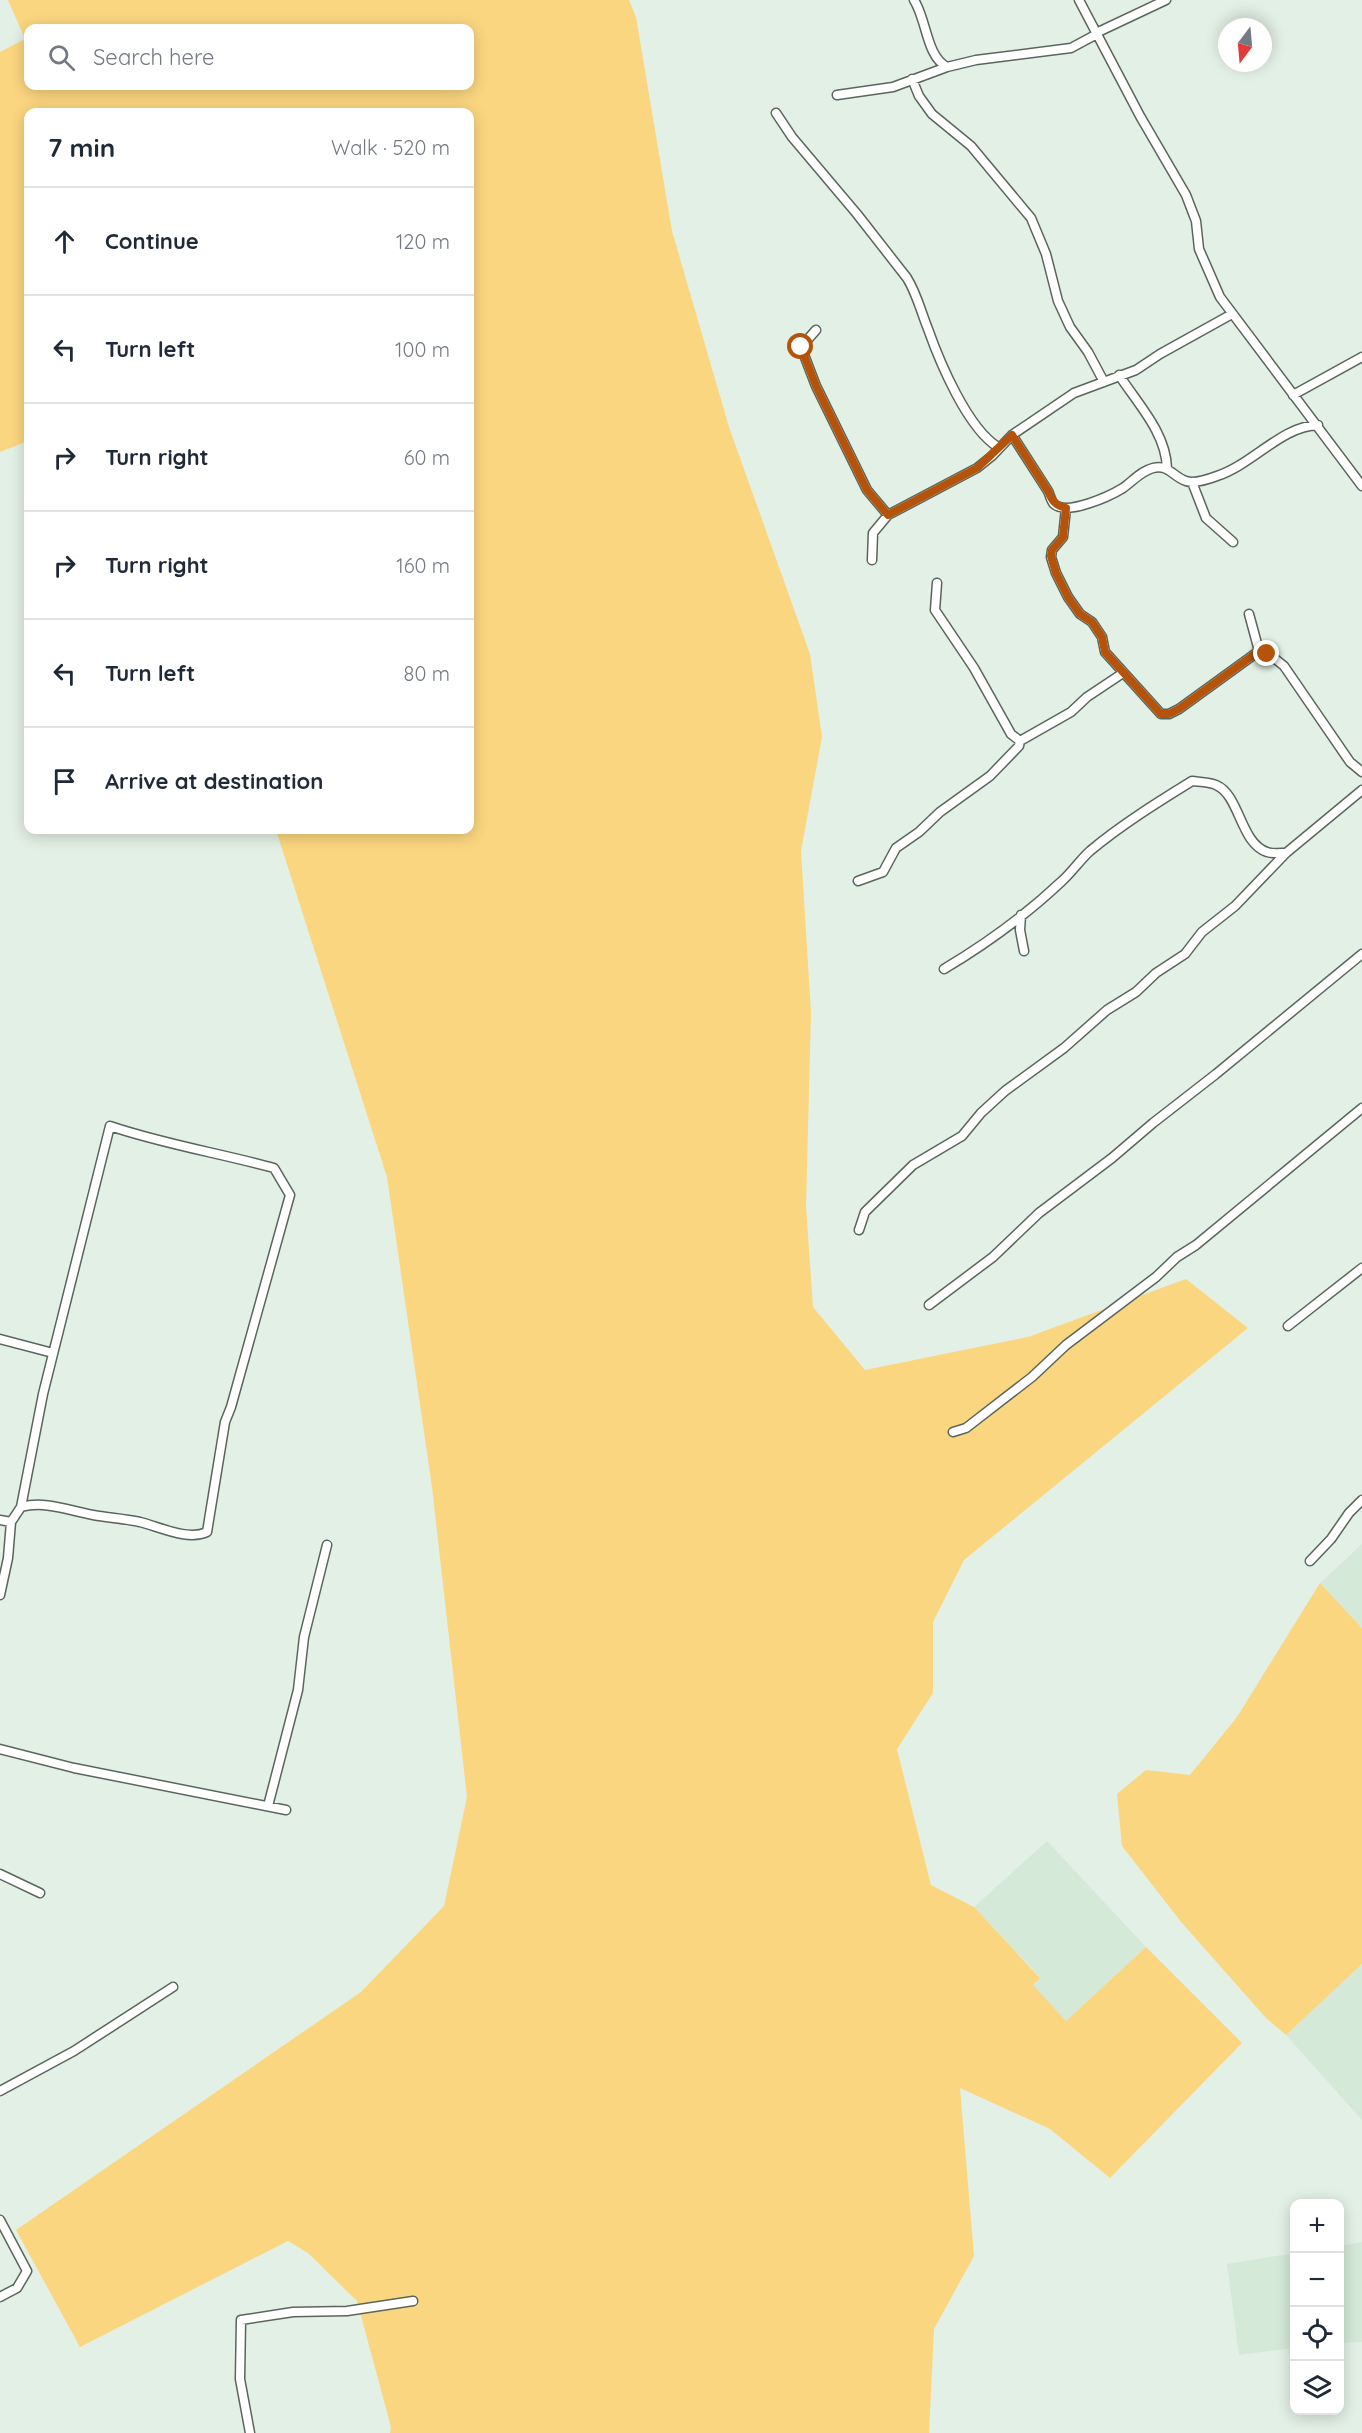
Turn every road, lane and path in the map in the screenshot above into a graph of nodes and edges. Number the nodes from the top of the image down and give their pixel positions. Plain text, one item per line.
1 (914, 0) edge
2 (1079, 0) edge
3 (1166, 0) edge
4 (1096, 34) junction
5 (946, 67) junction
6 (912, 79) junction
7 (837, 95) dead end
8 (776, 113) dead end
9 (1232, 315) junction
10 (816, 330) dead end
11 (1362, 357) edge
12 (1119, 375) junction
13 (1104, 382) junction
14 (1293, 395) junction
15 (1318, 425) junction
16 (1012, 435) junction
17 (998, 447) junction
18 (1167, 468) junction
19 (1192, 482) junction
20 (1362, 486) edge
21 (1066, 508) junction
22 (888, 515) junction
23 (1233, 542) dead end
24 (872, 560) dead end
25 (936, 583) dead end
26 (1249, 614) dead end
27 (1259, 651) junction
28 (1123, 673) junction
29 (1020, 741) junction
30 (1362, 772) edge
31 (1362, 790) edge
32 (1286, 853) junction
33 (858, 881) dead end
34 (1021, 915) junction
35 (1024, 951) dead end
36 (1362, 954) edge
37 (944, 969) dead end
38 (1362, 1108) edge
39 (859, 1230) dead end
40 (1359, 1271) edge
41 (1362, 1283) edge
42 (929, 1305) dead end
43 (1288, 1326) dead end
44 (0, 1339) edge
45 (53, 1353) junction
46 (953, 1432) dead end
47 (1362, 1500) edge
48 (21, 1507) junction
49 (0, 1521) edge
50 (11, 1522) junction
51 (327, 1545) dead end
52 (1310, 1560) dead end
53 (0, 1595) edge
54 (0, 1749) edge
55 (268, 1806) junction
56 (286, 1810) dead end
57 (0, 1874) edge
58 (40, 1893) dead end
59 (173, 1987) dead end
60 (0, 2091) edge
61 (0, 2220) edge
62 (0, 2297) edge
63 (413, 2301) dead end
64 (250, 2433) edge

1 - 5 street
2 - 4 street
3 - 4 street
4 - 5 street
4 - 9 street
5 - 6 street
6 - 7 street
6 - 13 street
8 - 17 street
9 - 12 street
9 - 14 street
10 - 22 street
11 - 14 street
12 - 13 street
12 - 18 street
13 - 16 street
14 - 15 street
15 - 19 street
15 - 20 street
16 - 17 street
16 - 21 street
17 - 22 street
18 - 19 street
18 - 21 street
19 - 23 street
21 - 28 street
22 - 24 street
25 - 29 street
26 - 27 street
27 - 28 street
27 - 30 street
28 - 29 street
29 - 33 street
31 - 32 street
32 - 34 street
32 - 39 street
34 - 35 street
34 - 37 street
36 - 42 street
38 - 46 street
40 - 41 street
40 - 43 street
44 - 45 street
45 - 48 street
45 - 48 street
47 - 52 street
48 - 50 street
49 - 50 street
50 - 53 street
51 - 55 street
54 - 55 street
55 - 56 street
57 - 58 street
59 - 60 street
61 - 62 street
63 - 64 street

